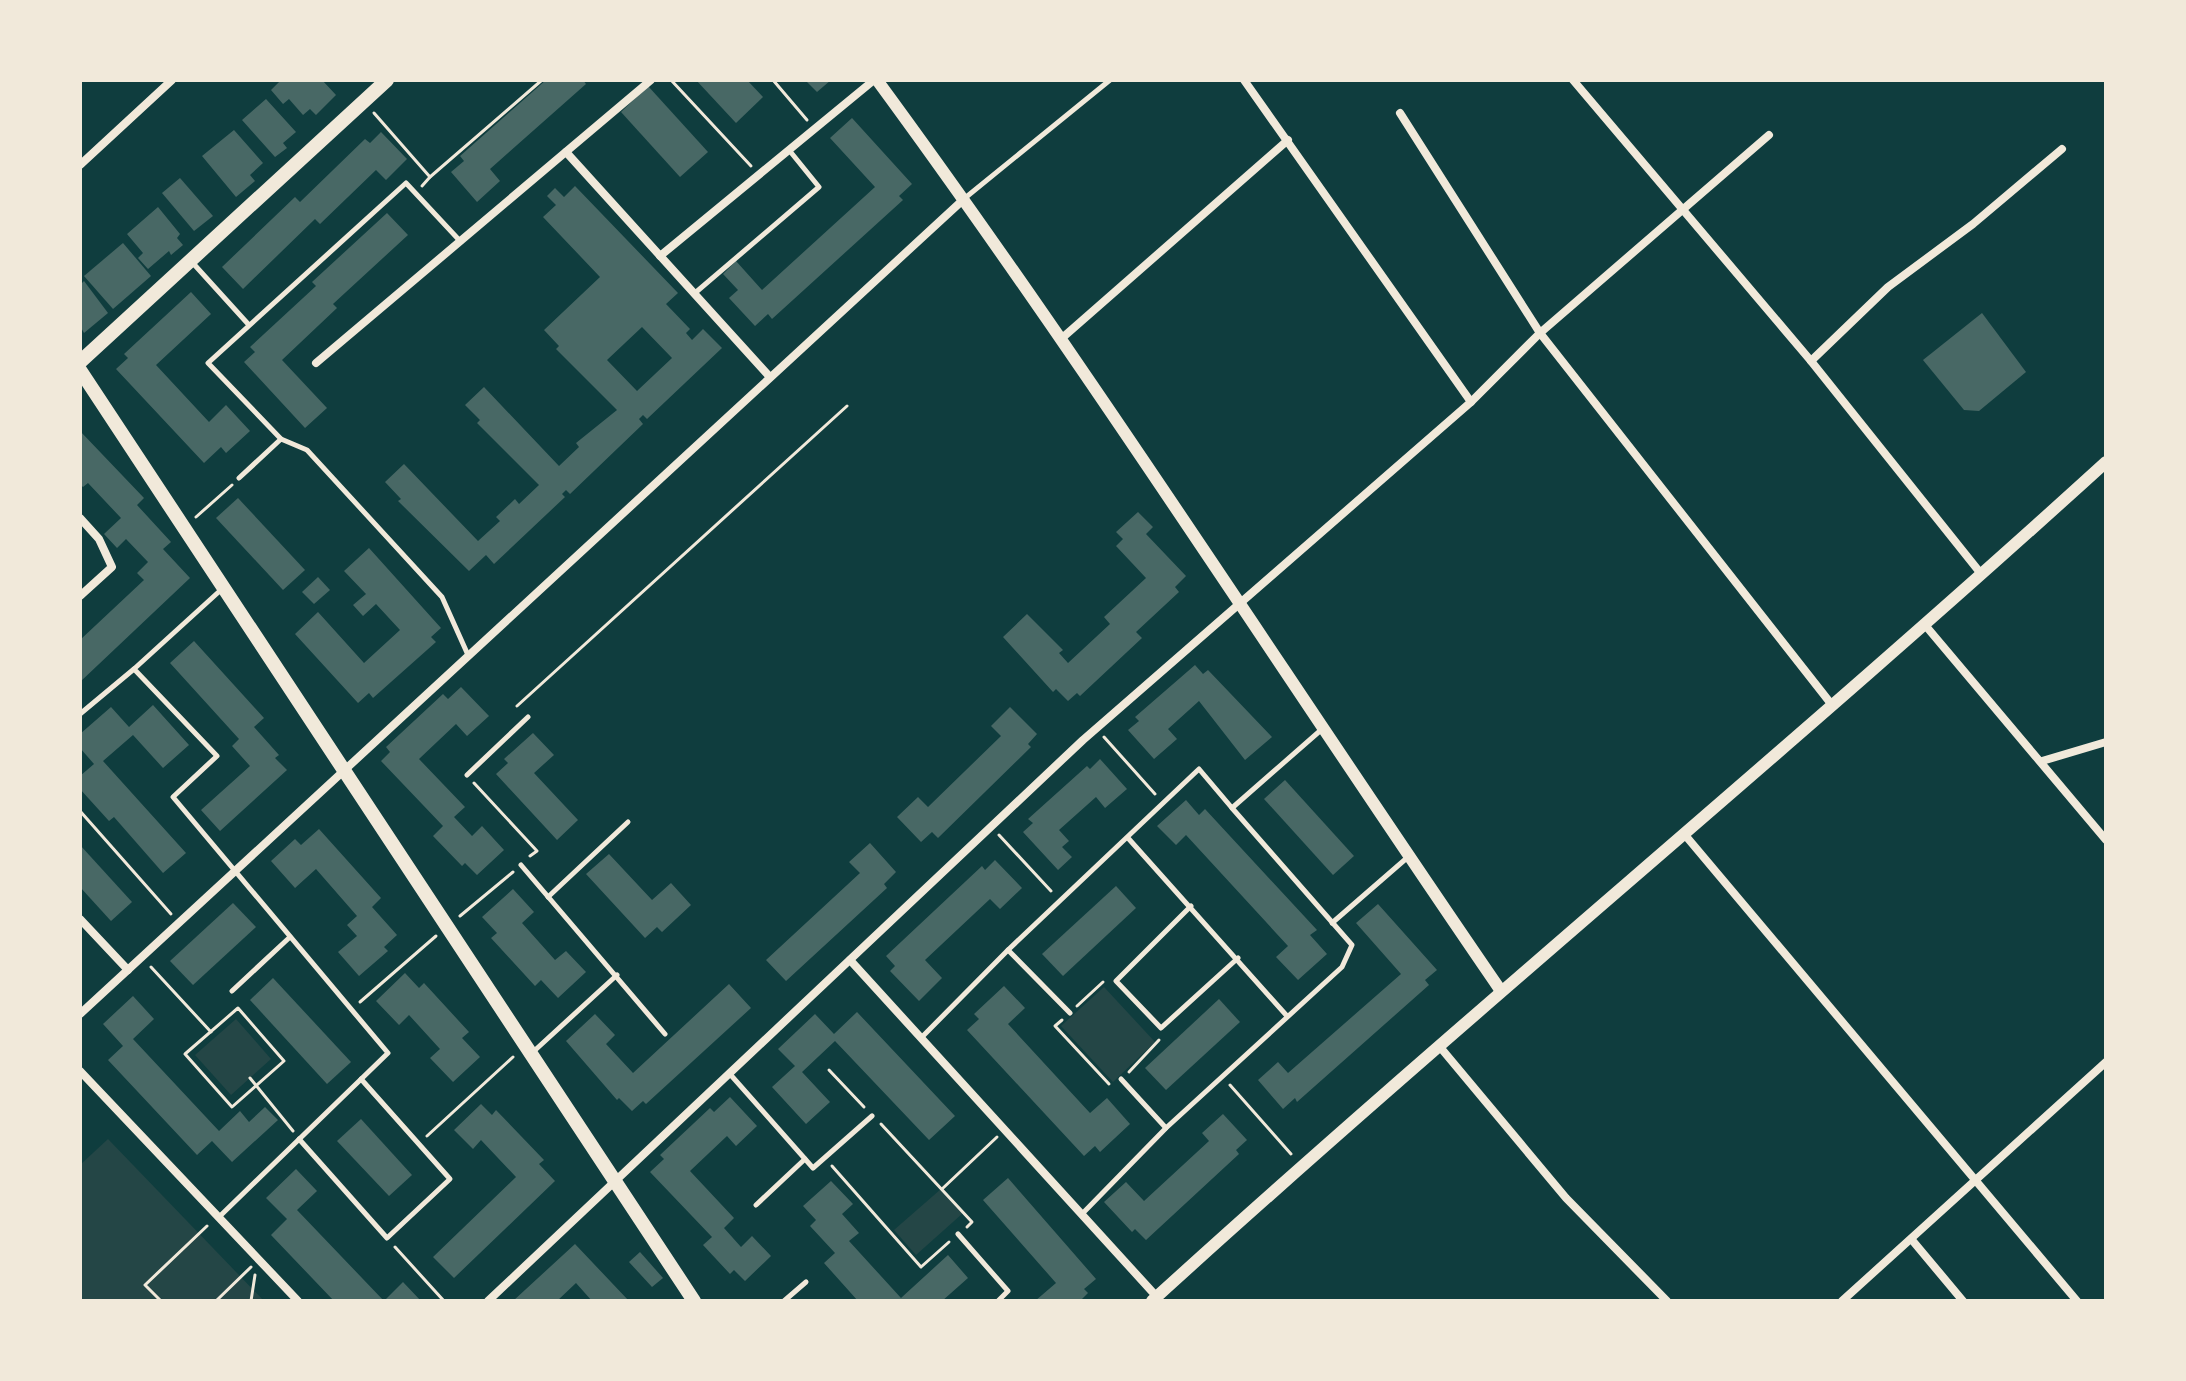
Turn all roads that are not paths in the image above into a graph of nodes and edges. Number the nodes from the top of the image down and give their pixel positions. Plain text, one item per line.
1 (172, 80) edge
2 (387, 80) edge
3 (651, 80) edge
4 (875, 80) edge
5 (1110, 80) edge
6 (1244, 80) edge
7 (1573, 80) edge
8 (1400, 113) dead end
9 (1769, 135) dead end
10 (1288, 140) junction
11 (2062, 149) dead end
12 (789, 150) junction
13 (566, 152) junction
14 (80, 165) edge
15 (964, 199) junction
16 (1683, 211) junction
17 (461, 242) junction
18 (660, 256) junction
19 (191, 260) junction
20 (694, 294) junction
21 (249, 325) junction
22 (1540, 333) junction
23 (1061, 339) junction
24 (1811, 361) junction
25 (80, 362) edge
26 (316, 363) dead end
27 (80, 370) edge
28 (769, 376) junction
29 (1471, 402) junction
30 (281, 439) junction
31 (2106, 462) edge
32 (239, 478) road end
33 (80, 518) edge
34 (1982, 575) junction
35 (224, 587) junction
36 (80, 596) edge
37 (1241, 603) junction
38 (1925, 625) junction
39 (468, 655) junction
40 (134, 669) junction
41 (1832, 705) junction
42 (80, 714) edge
43 (528, 717) dead end
44 (1321, 730) junction
45 (2106, 742) edge
46 (2042, 761) junction
47 (344, 769) junction
48 (467, 775) road end
49 (1232, 808) junction
50 (628, 822) dead end
51 (1685, 835) junction
52 (1128, 838) junction
53 (2106, 840) edge
54 (1409, 856) junction
55 (521, 865) road end
56 (234, 871) junction
57 (548, 897) junction
58 (1191, 906) junction
59 (80, 919) edge
60 (1332, 923) junction
61 (290, 937) junction
62 (1008, 950) junction
63 (1238, 958) junction
64 (850, 960) junction
65 (128, 970) junction
66 (617, 974) junction
67 (232, 991) dead end
68 (1501, 991) junction
69 (1070, 1013) road end
70 (80, 1014) edge
71 (1287, 1016) junction
72 (665, 1034) dead end
73 (922, 1037) junction
74 (1440, 1047) junction
75 (530, 1049) junction
76 (2106, 1062) edge
77 (80, 1071) edge
78 (729, 1073) junction
79 (361, 1079) junction
80 (1121, 1079) road end
81 (872, 1116) road end
82 (1166, 1128) junction
83 (299, 1139) junction
84 (805, 1159) junction
85 (616, 1179) junction
86 (1976, 1181) junction
87 (756, 1205) dead end
88 (1082, 1214) junction
89 (218, 1217) junction
90 (958, 1234) road end
91 (1912, 1240) junction
92 (806, 1282) dead end
93 (1154, 1299) edge
94 (298, 1301) edge
95 (488, 1301) edge
96 (694, 1301) edge
97 (784, 1301) edge
98 (998, 1301) edge
99 (1667, 1301) edge
100 (1842, 1301) edge
101 (1963, 1301) edge
102 (2077, 1301) edge

1 - 14 street
2 - 19 main road
3 - 13 street
4 - 12 street
4 - 15 street
5 - 15 lane
6 - 10 street
7 - 16 street
8 - 22 street
9 - 16 street
10 - 23 street
10 - 29 street
11 - 24 street
12 - 18 street
12 - 20 lane
13 - 17 street
13 - 18 street
15 - 23 street
15 - 28 street
16 - 22 street
16 - 24 street
17 - 21 lane
17 - 26 street
18 - 20 street
19 - 21 lane
19 - 25 main road
20 - 28 street
21 - 30 lane
22 - 29 street
22 - 41 street
23 - 37 street
24 - 34 street
27 - 35 main road
28 - 39 street
29 - 37 street
30 - 32 lane
30 - 39 lane
31 - 34 street
33 - 36 street
34 - 38 street
35 - 40 lane
35 - 47 main road
37 - 44 street
37 - 64 street
38 - 41 street
38 - 46 street
39 - 47 street
40 - 42 lane
40 - 56 lane
41 - 51 street
43 - 48 lane
44 - 49 lane
44 - 54 street
45 - 46 street
46 - 53 street
47 - 56 street
47 - 75 main road
49 - 52 lane
49 - 60 lane
50 - 57 lane
51 - 68 street
51 - 86 street
52 - 58 lane
52 - 62 lane
54 - 60 lane
54 - 68 street
55 - 57 lane
56 - 61 lane
56 - 65 street
57 - 66 lane
58 - 63 lane
58 - 63 lane
59 - 65 street
60 - 71 lane
61 - 67 lane
61 - 79 lane
62 - 69 lane
62 - 73 lane
63 - 71 lane
64 - 73 street
64 - 78 street
65 - 70 street
66 - 72 lane
66 - 75 lane
68 - 74 street
71 - 82 lane
73 - 88 street
74 - 93 street
74 - 99 street
75 - 85 main road
76 - 86 street
77 - 89 street
78 - 84 lane
78 - 85 street
79 - 83 lane
79 - 83 lane
80 - 82 lane
81 - 84 lane
82 - 88 lane
83 - 89 lane
84 - 87 lane
85 - 95 street
85 - 96 main road
86 - 91 street
86 - 102 street
88 - 93 street
89 - 94 street
90 - 98 lane
91 - 100 street
91 - 101 street
92 - 97 lane

